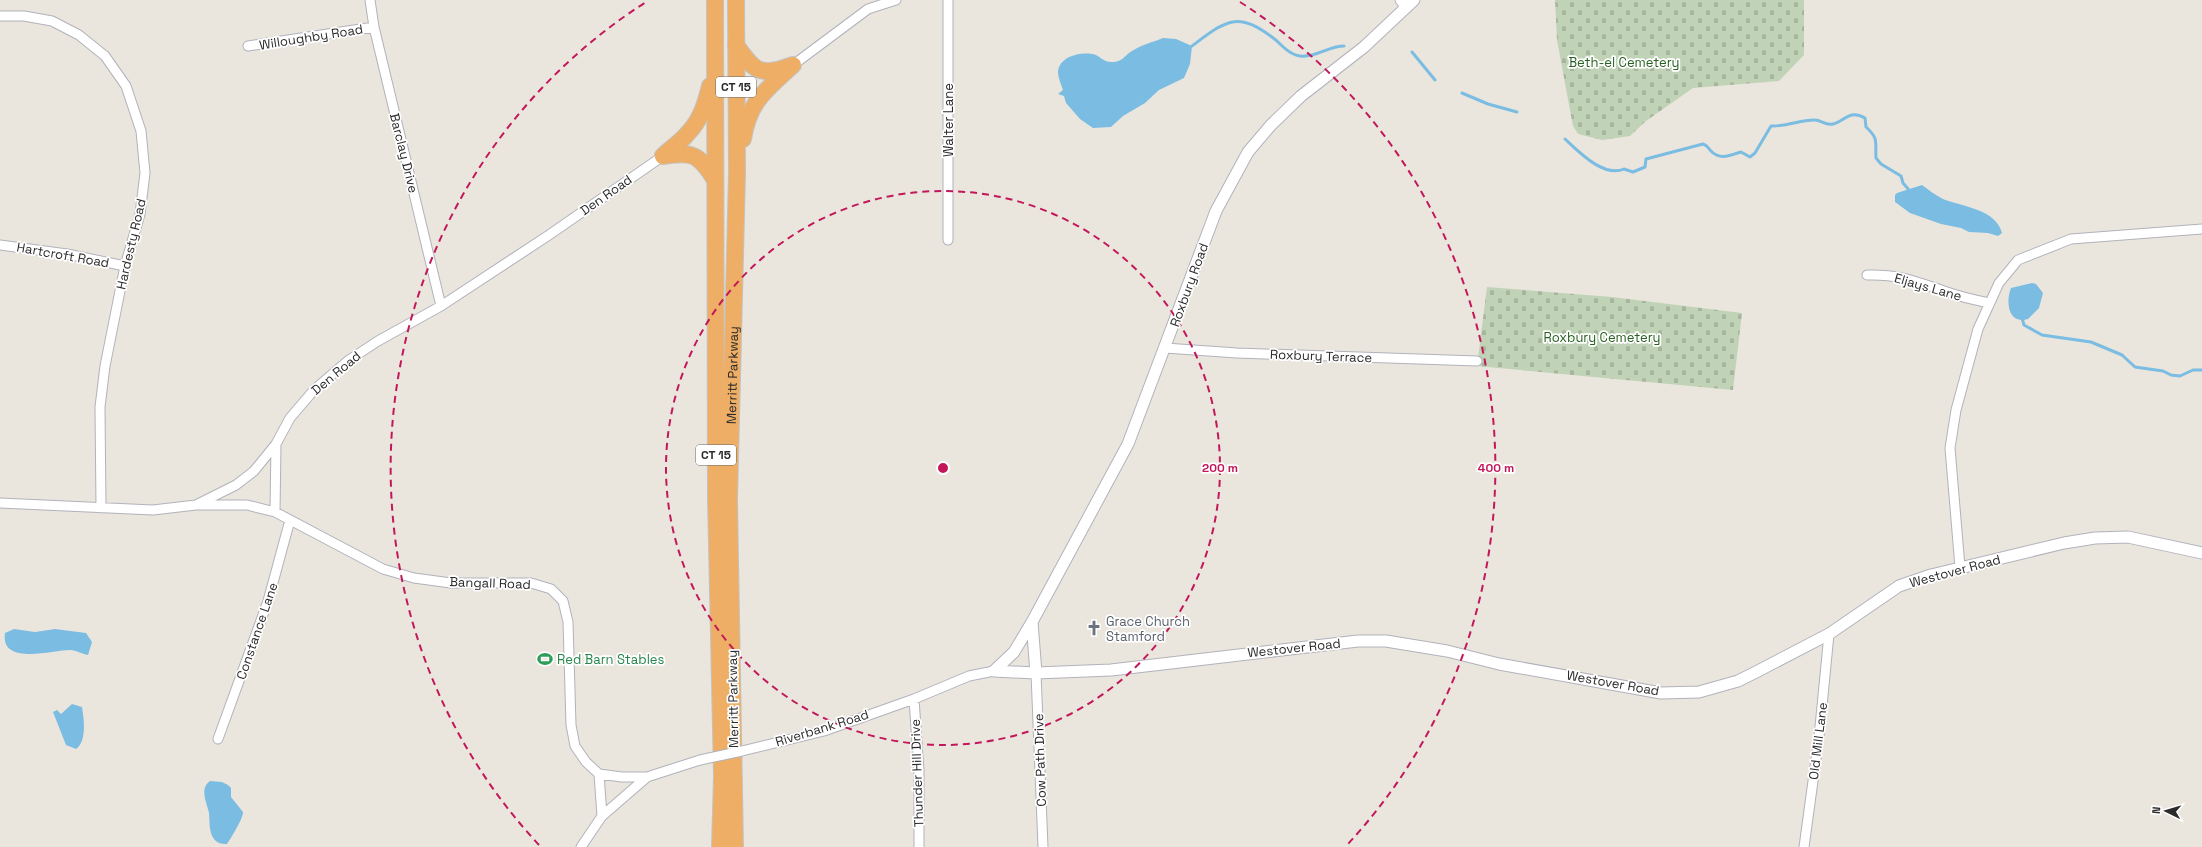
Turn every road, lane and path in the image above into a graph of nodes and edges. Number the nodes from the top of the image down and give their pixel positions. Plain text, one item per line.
1 (370, 0) edge
2 (715, 0) edge
3 (736, 0) edge
4 (896, 0) edge
5 (948, 0) edge
6 (1414, 0) edge
7 (1403, 4) edge
8 (0, 16) edge
9 (374, 27) junction
10 (736, 45) junction
11 (248, 46) dead end
12 (715, 62) junction
13 (793, 65) junction
14 (663, 156) junction
15 (737, 174) junction
16 (715, 180) junction
17 (2202, 229) edge
18 (948, 240) dead end
19 (0, 245) edge
20 (125, 266) junction
21 (1867, 275) dead end
22 (1989, 303) junction
23 (441, 306) junction
24 (1165, 348) junction
25 (1477, 361) dead end
26 (276, 444) junction
27 (0, 503) edge
28 (196, 506) junction
29 (101, 508) junction
30 (275, 512) junction
31 (290, 520) junction
32 (2202, 553) edge
33 (1960, 567) junction
34 (1032, 622) junction
35 (1829, 634) junction
36 (994, 671) junction
37 (1036, 673) junction
38 (914, 699) junction
39 (218, 739) dead end
40 (599, 774) junction
41 (647, 777) junction
42 (602, 816) junction
43 (581, 847) edge
44 (720, 847) edge
45 (735, 847) edge
46 (919, 847) edge
47 (1043, 847) edge
48 (1804, 847) edge

1 - 9 street, Barclay Drive
2 - 12 highway, Merritt Parkway / CT 15
3 - 10 highway, Merritt Parkway / CT 15
4 - 13 street
5 - 18 street, Walter Lane
6 - 7 street, Roxbury Road
7 - 24 street, Roxbury Road
8 - 20 street, Hardesty Road
9 - 11 street, Willoughby Road
9 - 23 street, Barclay Drive
10 - 13 highway
10 - 15 highway, Merritt Parkway / CT 15
12 - 14 highway
12 - 16 highway, Merritt Parkway / CT 15
13 - 15 highway
14 - 16 highway
14 - 23 street, Den Road
15 - 45 highway, Merritt Parkway / CT 15
16 - 44 highway, Merritt Parkway / CT 15
17 - 22 street
19 - 20 street, Hartcroft Road
20 - 29 street, Hardesty Road
21 - 22 street, Eljays Lane
22 - 33 street
23 - 26 street, Den Road
24 - 25 street, Roxbury Terrace
24 - 34 street, Roxbury Road
26 - 28 street, Den Road
26 - 30 street
27 - 29 street, Den Road
28 - 29 street, Den Road
28 - 30 street, Bangall Road
30 - 31 street, Bangall Road
31 - 39 street, Constance Lane
31 - 40 street, Bangall Road
32 - 33 street, Westover Road
33 - 35 street, Westover Road
34 - 36 street, Roxbury Road
34 - 37 street, Roxbury Road
35 - 37 street, Westover Road
35 - 48 street, Old Mill Lane
36 - 37 street, Westover Road
36 - 38 street, Riverbank Road
37 - 47 street, Cow Path Drive
38 - 41 street, Riverbank Road, bridge
38 - 46 street, Thunder Hill Drive
40 - 41 street, Riverbank Road
40 - 42 street
41 - 42 street, Riverbank Road
42 - 43 street, Riverbank Road

